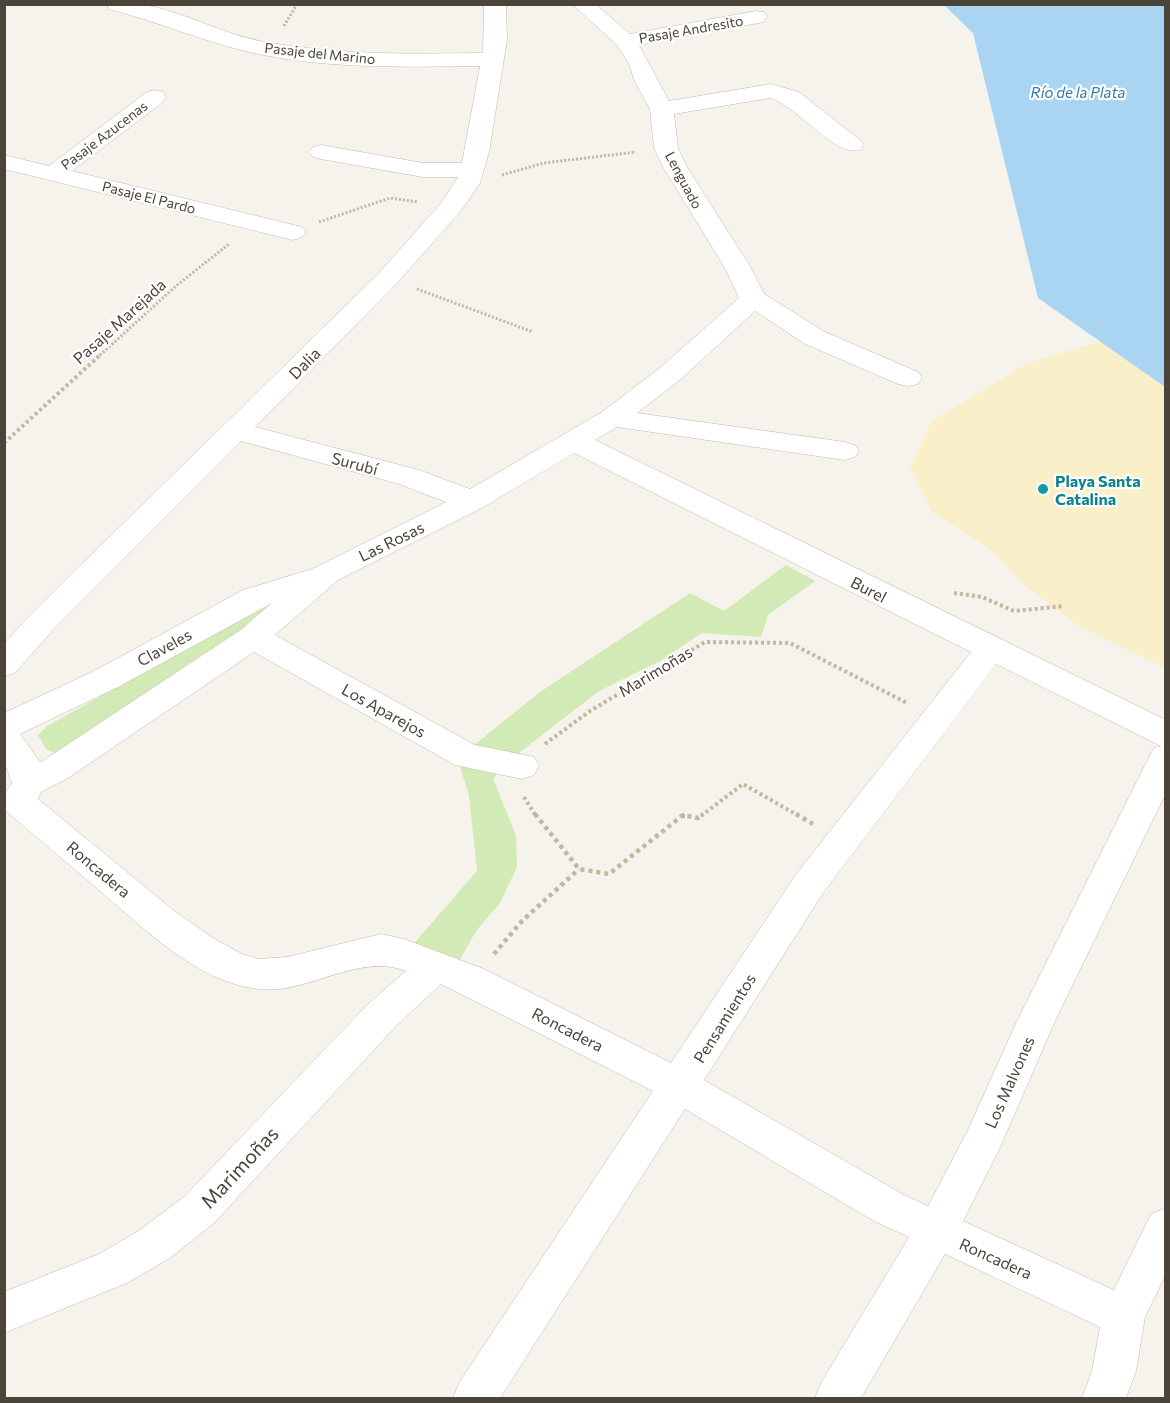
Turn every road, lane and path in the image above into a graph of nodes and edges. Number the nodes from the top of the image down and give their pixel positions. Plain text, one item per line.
1 (117, 4) edge
2 (495, 4) edge
3 (582, 4) edge
4 (756, 17) dead end
5 (625, 40) junction
6 (493, 59) junction
7 (155, 97) dead end
8 (662, 109) junction
9 (852, 144) dead end
10 (666, 148) junction
11 (321, 153) dead end
12 (4, 162) edge
13 (53, 174) junction
14 (471, 176) junction
15 (451, 207) junction
16 (255, 223) junction
17 (293, 232) joint
18 (388, 278) junction
19 (753, 299) junction
20 (533, 332) dead end
21 (908, 378) dead end
22 (612, 418) junction
23 (236, 431) junction
24 (574, 441) junction
25 (4, 443) edge
26 (845, 451) dead end
27 (472, 501) junction
28 (327, 573) junction
29 (948, 592) dead end
30 (1064, 606) dead end
31 (253, 637) junction
32 (990, 650) junction
33 (4, 665) edge
34 (937, 719) junction
35 (4, 727) edge
36 (1166, 735) edge
37 (4, 738) edge
38 (1166, 757) edge
39 (522, 766) junction
40 (17, 801) edge
41 (843, 841) junction
42 (579, 869) junction
43 (489, 958) dead end
44 (435, 967) junction
45 (680, 1086) junction
46 (1166, 1227) edge
47 (936, 1232) junction
48 (4, 1313) edge
49 (1124, 1316) junction
50 (475, 1398) edge
51 (837, 1398) edge
52 (1104, 1398) edge

1 - 6 street, Pasaje del Marino
2 - 6 street, Dalia
3 - 5 street, Lenguado
4 - 5 street, Pasaje Andresito
5 - 8 street, Lenguado
6 - 14 street, Dalia
7 - 13 street, Pasaje Azucenas
8 - 9 street
8 - 10 street, Lenguado
10 - 14 path
10 - 19 street, Lenguado
11 - 14 street
12 - 13 street, Pasaje El Pardo
13 - 16 street, Pasaje El Pardo
14 - 15 street, Dalia
15 - 17 path
15 - 18 street, Dalia
16 - 17 street, Pasaje El Pardo
16 - 25 path, Pasaje Marejada
18 - 20 path
18 - 23 street, Dalia
19 - 21 street
19 - 22 street, Las Rosas
22 - 24 street, Las Rosas
22 - 26 street
23 - 27 street, Surubí
23 - 33 street, Dalia
24 - 27 street, Las Rosas
24 - 32 street, Burel
27 - 28 street, Las Rosas
28 - 31 street, Las Rosas
28 - 35 street, Claveles
29 - 30 path
31 - 39 street, Los Aparejos
31 - 40 street, Las Rosas
32 - 34 street, Pensamientos
32 - 36 street, Burel
34 - 39 path, Marimoñas
34 - 41 street, Pensamientos
37 - 40 street
38 - 47 street, Los Malvones
39 - 42 path
40 - 44 street, Roncadera
41 - 42 path
41 - 45 street, Pensamientos
42 - 43 path
44 - 45 street, Roncadera
44 - 48 street, Marimoñas
45 - 47 street, Roncadera
45 - 50 street, Pensamientos
46 - 49 street
47 - 49 street, Roncadera
47 - 51 street, Los Malvones
49 - 52 street

